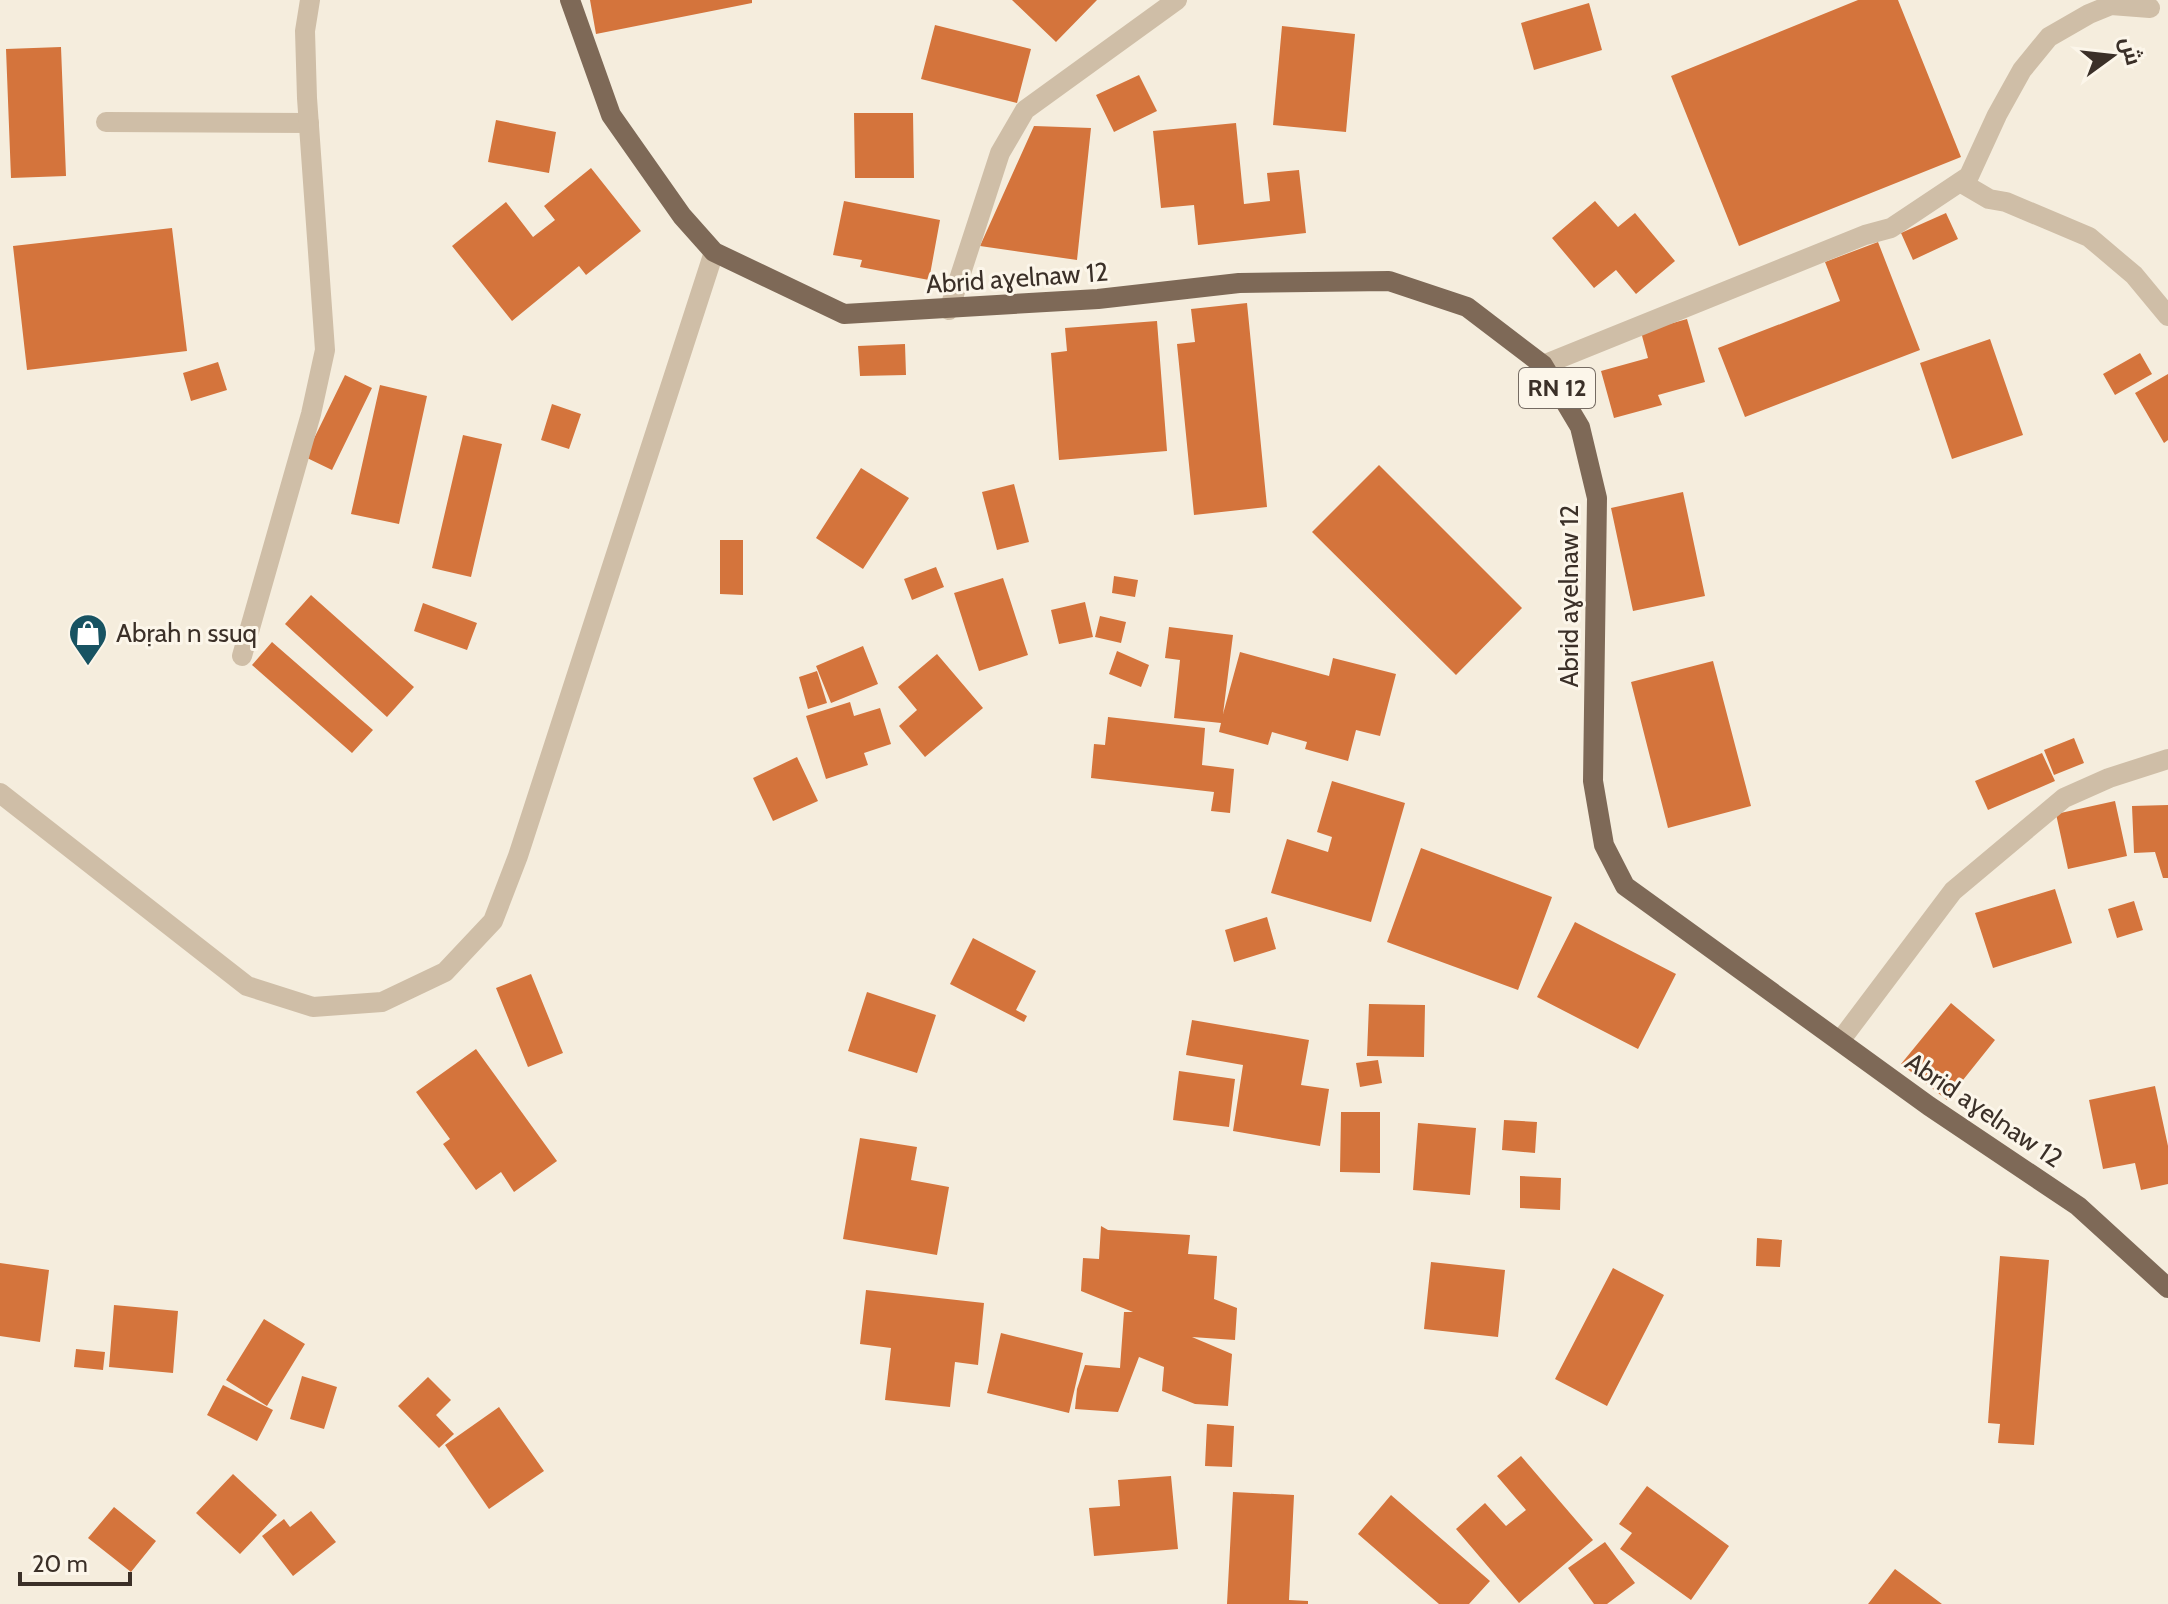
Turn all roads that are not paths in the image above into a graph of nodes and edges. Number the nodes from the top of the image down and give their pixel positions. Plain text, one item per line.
1 (310, 0) edge
2 (570, 0) edge
3 (1177, 0) edge
4 (2150, 8) dead end
5 (106, 122) dead end
6 (309, 123) junction
7 (1960, 182) junction
8 (714, 252) junction
9 (949, 310) junction
10 (2168, 316) edge
11 (1543, 365) junction
12 (242, 656) dead end
13 (2168, 759) edge
14 (0, 793) edge
15 (1840, 1041) junction
16 (2168, 1288) edge

1 - 6 street
2 - 8 main road, Abrid aɣelnaw 12 / RN 12
3 - 9 street
4 - 7 street
5 - 6 street
6 - 12 street
7 - 10 street
7 - 11 street
8 - 9 main road, Abrid aɣelnaw 12 / RN 12
8 - 14 street
9 - 11 main road, Abrid aɣelnaw 12 / RN 12
11 - 15 main road, Abrid aɣelnaw 12 / RN 12
13 - 15 street
15 - 16 main road, Abrid aɣelnaw 12 / RN 12

